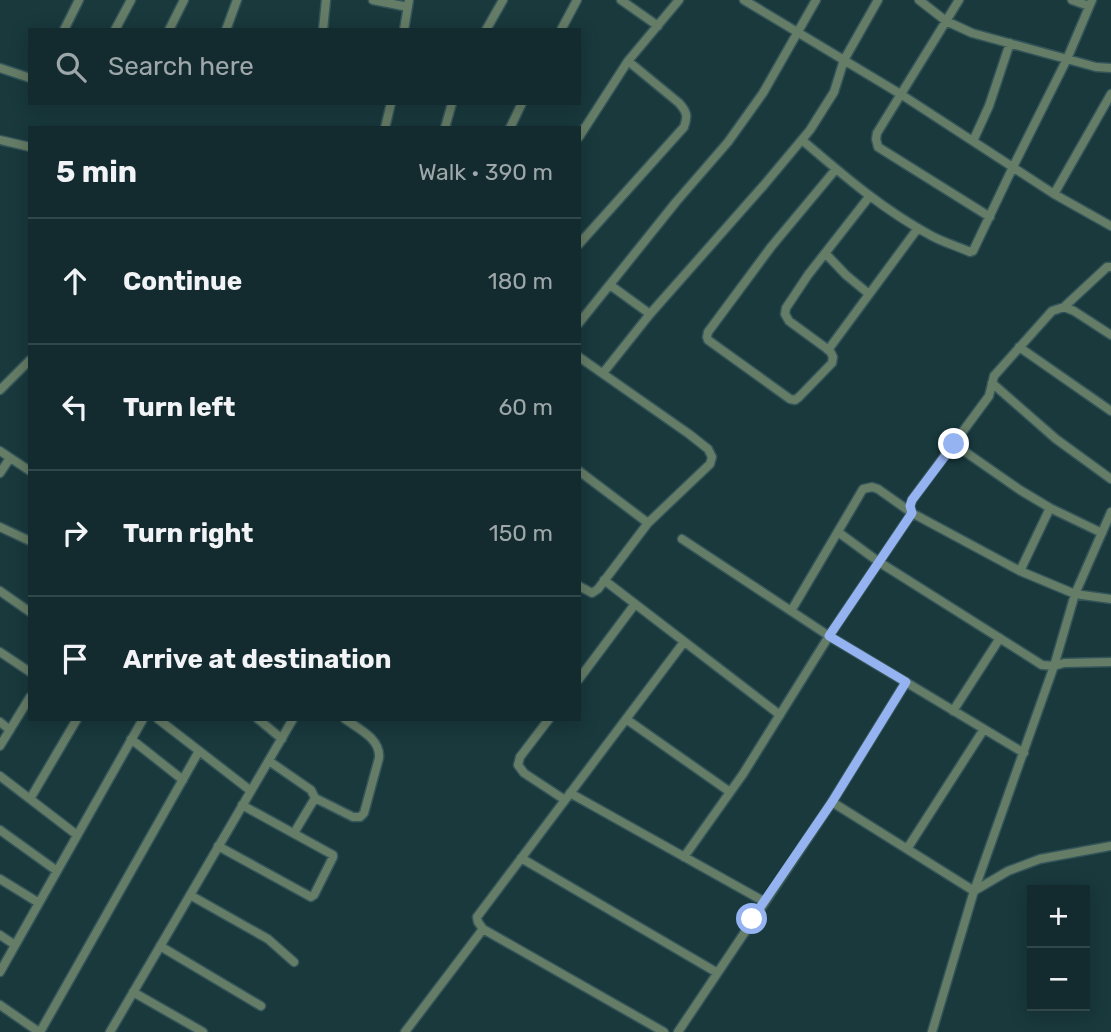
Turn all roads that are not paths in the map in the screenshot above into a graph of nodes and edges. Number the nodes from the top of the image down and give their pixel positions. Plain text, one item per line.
1 (79, 0) edge
2 (131, 0) edge
3 (184, 0) edge
4 (237, 0) edge
5 (326, 0) edge
6 (373, 0) edge
7 (503, 0) edge
8 (577, 0) edge
9 (621, 0) edge
10 (679, 0) edge
11 (816, 0) edge
12 (878, 0) edge
13 (919, 0) edge
14 (959, 0) edge
15 (1072, 0) edge
16 (748, 1) edge
17 (408, 3) edge
18 (1090, 3) edge
19 (946, 21) junction
20 (658, 26) junction
21 (65, 28) edge
22 (116, 28) edge
23 (170, 28) edge
24 (227, 28) edge
25 (323, 28) edge
26 (404, 28) edge
27 (487, 28) edge
28 (562, 28) edge
29 (798, 32) junction
30 (1010, 43) junction
31 (1067, 59) junction
32 (844, 60) junction
33 (628, 61) junction
34 (0, 68) edge
35 (1111, 68) edge
36 (28, 77) edge
37 (1111, 94) edge
38 (902, 95) junction
39 (391, 105) edge
40 (451, 105) edge
41 (522, 105) edge
42 (446, 124) edge
43 (385, 126) edge
44 (511, 126) edge
45 (581, 134) edge
46 (802, 140) junction
47 (0, 141) edge
48 (972, 141) junction
49 (28, 147) edge
50 (1013, 167) junction
51 (836, 169) junction
52 (1054, 194) junction
53 (869, 197) junction
54 (990, 218) junction
55 (1111, 226) edge
56 (918, 228) junction
57 (581, 242) edge
58 (825, 253) junction
59 (1111, 267) edge
60 (610, 285) junction
61 (869, 294) junction
62 (1064, 307) junction
63 (650, 314) junction
64 (581, 321) edge
65 (1111, 335) edge
66 (1019, 347) junction
67 (828, 350) junction
68 (581, 358) edge
69 (28, 362) edge
70 (603, 373) junction
71 (992, 383) junction
72 (0, 390) edge
73 (1111, 411) edge
74 (954, 444) junction
75 (0, 451) edge
76 (10, 458) junction
77 (28, 470) edge
78 (0, 473) edge
79 (581, 473) edge
80 (1111, 479) edge
81 (1050, 508) junction
82 (1111, 512) edge
83 (912, 513) junction
84 (648, 523) junction
85 (0, 527) edge
86 (838, 532) junction
87 (1102, 533) junction
88 (682, 539) dead end
89 (28, 540) edge
90 (879, 562) junction
91 (1020, 571) junction
92 (608, 583) junction
93 (581, 587) edge
94 (0, 591) edge
95 (1075, 594) junction
96 (1111, 599) edge
97 (635, 604) junction
98 (28, 611) edge
99 (791, 611) junction
100 (829, 636) junction
101 (1000, 638) junction
102 (684, 642) junction
103 (0, 652) edge
104 (1111, 662) edge
105 (1055, 666) junction
106 (28, 671) edge
107 (581, 677) edge
108 (906, 682) junction
109 (28, 700) edge
110 (953, 711) junction
111 (780, 715) junction
112 (626, 719) junction
113 (77, 721) edge
114 (142, 721) edge
115 (161, 721) edge
116 (260, 721) edge
117 (292, 721) edge
118 (348, 721) edge
119 (547, 721) edge
120 (0, 722) edge
121 (984, 729) junction
122 (10, 730) junction
123 (131, 739) junction
124 (282, 739) junction
125 (0, 746) edge
126 (199, 751) junction
127 (1024, 753) junction
128 (269, 761) junction
129 (0, 776) edge
130 (183, 780) junction
131 (251, 791) junction
132 (730, 792) junction
133 (568, 796) junction
134 (315, 798) junction
135 (30, 799) junction
136 (832, 802) junction
137 (242, 805) junction
138 (0, 830) edge
139 (294, 833) junction
140 (78, 835) junction
141 (218, 846) junction
142 (1111, 846) edge
143 (907, 849) junction
144 (521, 858) junction
145 (684, 858) junction
146 (57, 871) junction
147 (0, 879) edge
148 (974, 891) junction
149 (190, 895) junction
150 (765, 902) junction
151 (39, 904) junction
152 (483, 929) junction
153 (0, 934) edge
154 (15, 945) junction
155 (160, 946) junction
156 (294, 962) dead end
157 (0, 972) edge
158 (716, 972) junction
159 (133, 992) junction
160 (0, 1005) edge
161 (261, 1006) dead end
162 (39, 1032) edge
163 (110, 1032) edge
164 (203, 1032) edge
165 (405, 1032) edge
166 (664, 1032) edge
167 (678, 1032) edge
168 (932, 1032) edge

1 - 21 street
2 - 22 street
3 - 23 street
4 - 24 street
5 - 25 street
6 - 17 street
7 - 27 street
8 - 28 street
9 - 20 street
10 - 20 street
11 - 29 street
12 - 32 street
13 - 19 street
14 - 19 street
15 - 18 street
16 - 29 street
17 - 26 street
18 - 31 street
19 - 30 street
19 - 38 street
20 - 33 street
29 - 32 street
29 - 60 street
30 - 31 street
30 - 48 street
31 - 35 street
31 - 50 street
32 - 38 street
32 - 46 street
33 - 45 street
33 - 57 street
34 - 36 street
37 - 52 street
38 - 48 street
38 - 54 street
39 - 43 street
40 - 42 street
41 - 44 street
46 - 51 street
46 - 63 street
47 - 49 street
48 - 50 street
50 - 52 street
50 - 54 street
51 - 53 street
51 - 67 street
52 - 55 street
53 - 56 street
53 - 58 street
54 - 56 street
56 - 61 street
58 - 61 street
58 - 67 street
59 - 62 street
60 - 63 street
60 - 64 street
61 - 67 street
62 - 65 street
62 - 66 street
63 - 70 street
66 - 71 street
66 - 73 street
68 - 70 street
69 - 72 street
70 - 84 street
71 - 74 street
71 - 80 street
74 - 81 street
74 - 83 street
75 - 76 street
76 - 77 street
76 - 78 street
79 - 84 street
81 - 87 street
81 - 91 street
82 - 87 street
83 - 86 street
83 - 90 street
83 - 91 street
84 - 92 street
85 - 89 street
86 - 90 street
86 - 99 street
87 - 95 street
88 - 99 street
90 - 100 street
90 - 101 street
91 - 95 street
92 - 93 street
92 - 97 street
94 - 98 street
95 - 96 street
95 - 105 street
97 - 102 street
97 - 107 street
99 - 100 street
100 - 108 street
100 - 111 street
101 - 105 street
101 - 110 street
102 - 111 street
102 - 112 street
103 - 106 street
104 - 105 street
105 - 127 street
108 - 110 street
108 - 136 street
109 - 122 street
110 - 121 street
111 - 132 street
112 - 132 street
112 - 133 street
113 - 135 street
114 - 123 street
115 - 126 street
116 - 124 street
117 - 124 street
118 - 134 street
119 - 133 street
120 - 122 street
121 - 127 street
121 - 143 street
122 - 125 street
123 - 130 street
123 - 140 street
124 - 128 street
126 - 130 street
126 - 131 street
127 - 148 street
128 - 131 street
128 - 134 street
129 - 135 street
130 - 162 street
131 - 137 street
132 - 145 street
133 - 144 street
133 - 145 street
134 - 139 street
135 - 140 street
136 - 143 street
136 - 150 street
137 - 139 street
137 - 141 street
138 - 146 street
139 - 141 street
140 - 146 street
141 - 149 street
142 - 148 street
143 - 148 street
144 - 152 street
144 - 158 street
145 - 150 street
146 - 151 street
147 - 151 street
148 - 168 street
149 - 155 street
149 - 156 street
150 - 158 street
151 - 154 street
152 - 165 street
152 - 166 street
153 - 154 street
154 - 157 street
155 - 159 street
155 - 161 street
158 - 167 street
159 - 163 street
159 - 164 street
160 - 162 street

